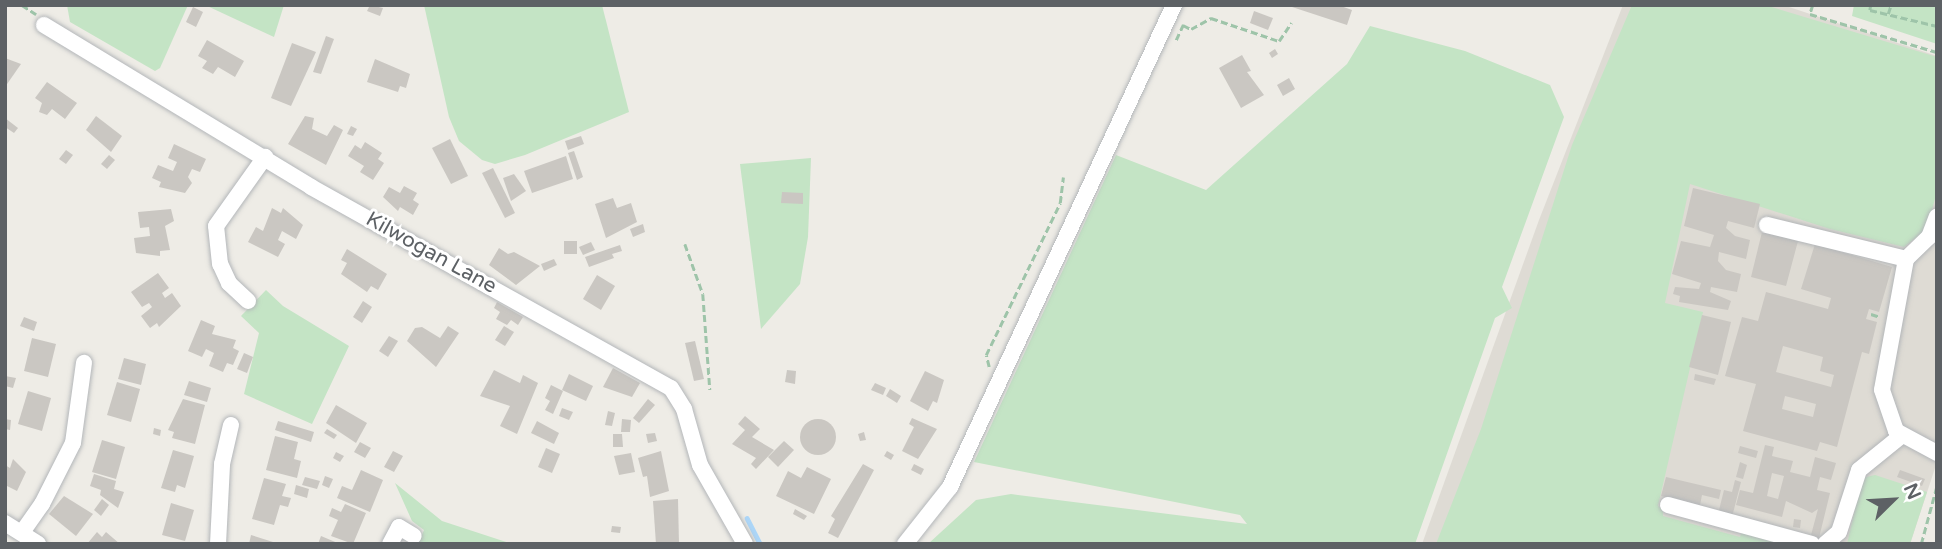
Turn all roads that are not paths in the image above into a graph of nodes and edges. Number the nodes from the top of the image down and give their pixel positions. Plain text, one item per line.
1 (1174, 5) edge
2 (44, 25) dead end
3 (265, 157) junction
4 (1937, 216) edge
5 (1767, 225) dead end
6 (1906, 259) junction
7 (248, 301) dead end
8 (84, 363) dead end
9 (231, 425) dead end
10 (1901, 436) junction
11 (1937, 453) edge
12 (1668, 505) dead end
13 (5, 523) edge
14 (23, 531) junction
15 (414, 536) dead end
16 (38, 544) edge
17 (218, 544) edge
18 (390, 544) edge
19 (745, 544) edge
20 (905, 544) edge
21 (1812, 544) edge
22 (1825, 544) edge

1 - 20 street
2 - 3 street, Kilwogan Lane
3 - 7 street
3 - 19 street, Kilwogan Lane
4 - 6 street
5 - 6 street
6 - 10 street
8 - 14 street
9 - 17 street
10 - 11 street
10 - 22 street
12 - 21 street
13 - 14 street
14 - 16 street
15 - 18 street

